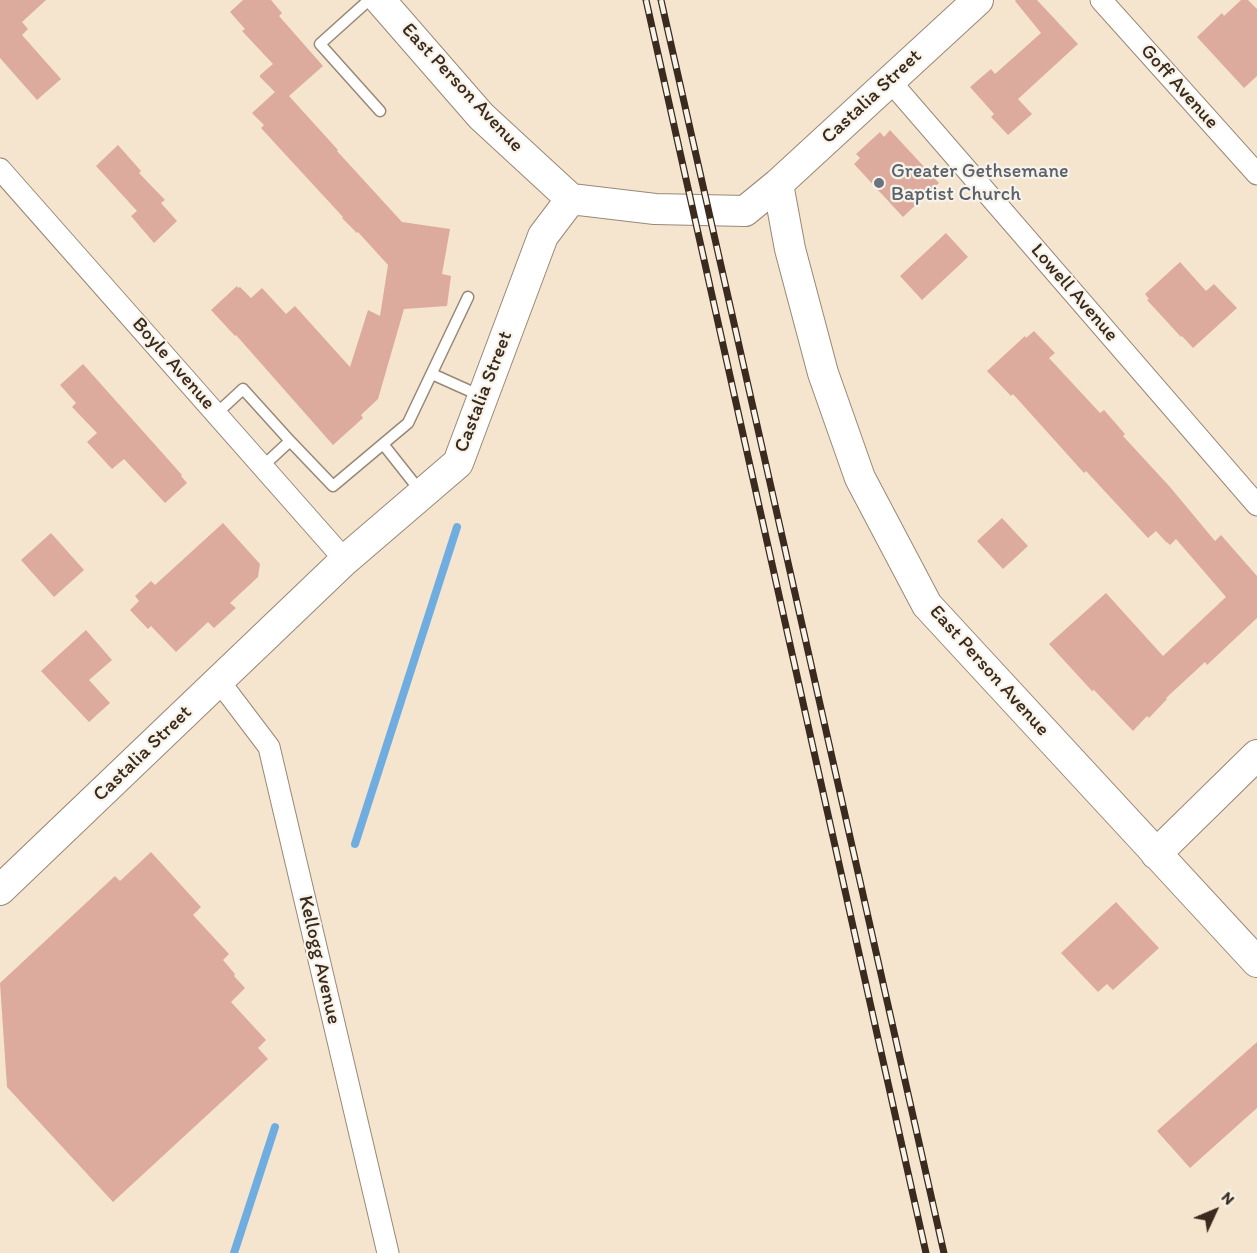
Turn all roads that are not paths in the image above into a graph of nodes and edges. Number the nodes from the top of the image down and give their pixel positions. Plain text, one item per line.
1 (369, 0) edge
2 (380, 0) edge
3 (978, 0) edge
4 (1101, 0) edge
5 (890, 81) junction
6 (380, 111) dead end
7 (0, 169) edge
8 (1257, 174) edge
9 (778, 184) junction
10 (572, 199) junction
11 (468, 297) dead end
12 (432, 374) junction
13 (483, 396) junction
14 (216, 414) junction
15 (290, 441) junction
16 (383, 444) junction
17 (263, 466) junction
18 (422, 494) junction
19 (1257, 505) edge
20 (345, 560) junction
21 (219, 681) junction
22 (1257, 755) edge
23 (1156, 854) junction
24 (0, 890) edge
25 (1257, 963) edge
26 (388, 1253) edge

1 - 6 lane
2 - 10 main road, East Person Avenue
3 - 5 main road, Castalia Street
4 - 8 street, Goff Avenue
5 - 9 main road, Castalia Street
5 - 19 street, Lowell Avenue
7 - 14 street, Boyle Avenue
9 - 10 main road, Castalia Street
9 - 23 main road, East Person Avenue
10 - 13 main road, Castalia Street
11 - 12 lane
12 - 13 lane
12 - 16 lane
13 - 18 main road, Castalia Street
14 - 15 lane
14 - 17 street, Boyle Avenue
15 - 16 lane
15 - 17 lane
16 - 18 lane
17 - 20 street, Boyle Avenue
18 - 20 main road, Castalia Street
20 - 21 main road, Castalia Street
21 - 24 main road, Castalia Street
21 - 26 street, Kellogg Avenue
22 - 23 main road
23 - 25 main road, East Person Avenue

